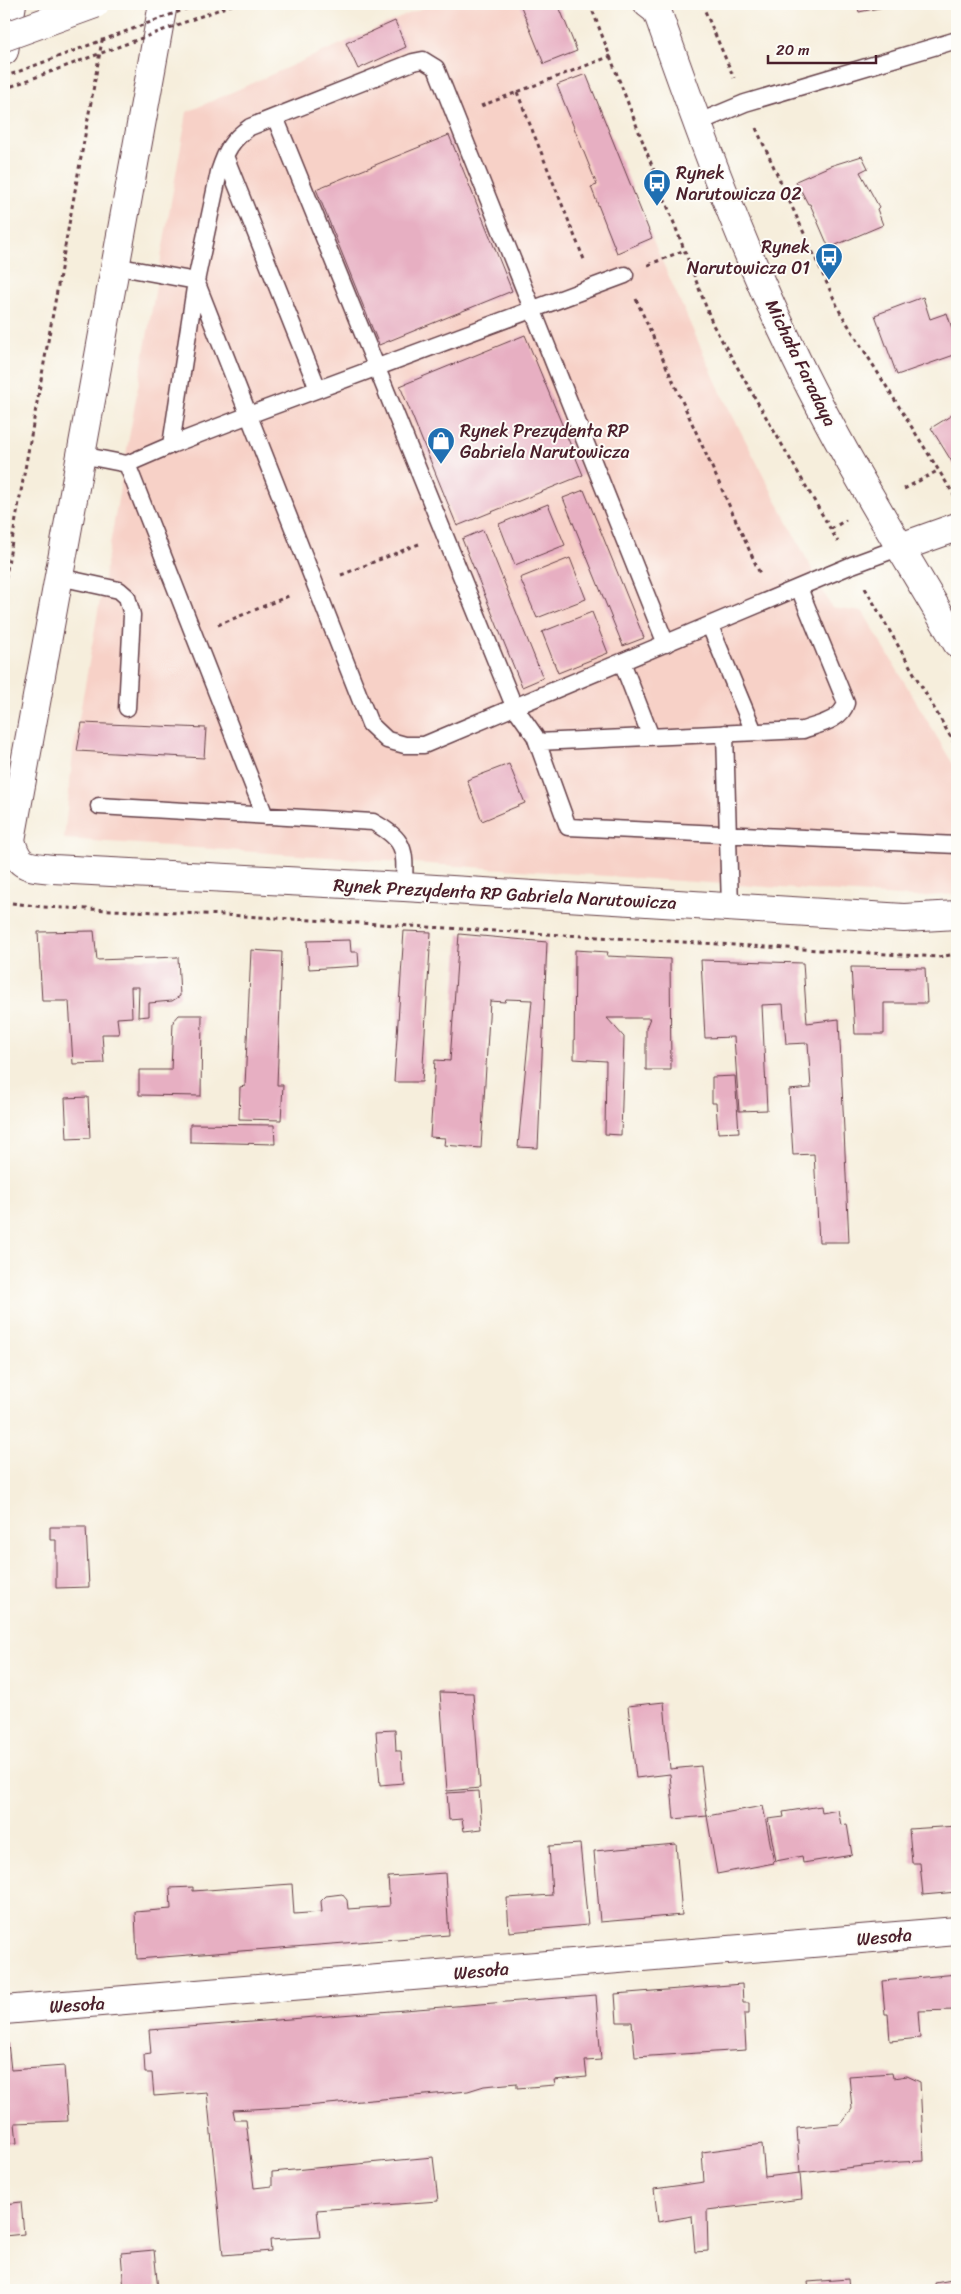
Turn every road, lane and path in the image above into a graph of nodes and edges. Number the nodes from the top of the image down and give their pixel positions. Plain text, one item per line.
1 (12, 4) edge
2 (95, 4) edge
3 (162, 4) edge
4 (199, 4) edge
5 (234, 4) edge
6 (590, 4) edge
7 (655, 6) edge
8 (104, 32) dead end
9 (4, 38) edge
10 (957, 40) edge
11 (4, 51) edge
12 (611, 56) junction
13 (4, 77) edge
14 (4, 89) edge
15 (517, 92) junction
16 (455, 116) junction
17 (276, 117) junction
18 (697, 123) junction
19 (225, 156) junction
20 (776, 174) dead end
21 (685, 250) junction
22 (115, 266) junction
23 (625, 275) junction
24 (196, 281) junction
25 (594, 286) junction
26 (532, 308) junction
27 (377, 367) junction
28 (318, 389) junction
29 (249, 415) junction
30 (171, 445) junction
31 (81, 456) junction
32 (127, 464) junction
33 (957, 500) edge
34 (956, 530) edge
35 (901, 547) junction
36 (852, 566) junction
37 (59, 577) junction
38 (4, 586) edge
39 (798, 588) junction
40 (771, 599) junction
41 (710, 626) junction
42 (957, 643) edge
43 (666, 644) junction
44 (622, 662) junction
45 (514, 706) junction
46 (127, 708) dead end
47 (754, 732) junction
48 (725, 733) junction
49 (651, 737) junction
50 (537, 742) junction
51 (957, 748) edge
52 (99, 806) dead end
53 (265, 816) junction
54 (729, 834) junction
55 (957, 845) edge
56 (404, 887) junction
57 (4, 902) edge
58 (730, 908) junction
59 (957, 915) edge
60 (957, 954) edge
61 (957, 1931) edge
62 (4, 2010) edge

1 - 11 street
2 - 9 street, bridge
3 - 22 street, Rynek Prezydenta RP Gabriela Narutowicza
4 - 13 path, bridge
5 - 14 path, bridge
6 - 12 path
7 - 18 street, Michała Faradaya
8 - 38 path
10 - 18 lane
12 - 15 path
12 - 21 path
15 - 16 path
15 - 25 path
16 - 17 lane
16 - 26 lane
17 - 19 lane
17 - 27 lane
18 - 35 street, Michała Faradaya
19 - 24 lane
19 - 28 lane
20 - 33 path
21 - 23 path
21 - 36 path
22 - 24 lane
22 - 31 street, Rynek Prezydenta RP Gabriela Narutowicza
23 - 25 lane
23 - 40 path
24 - 29 lane
24 - 30 lane
25 - 26 lane
26 - 27 lane
26 - 43 lane
27 - 28 lane
27 - 45 lane
28 - 29 lane
29 - 30 lane
29 - 45 lane
30 - 32 lane
31 - 32 lane
31 - 37 street, Rynek Prezydenta RP Gabriela Narutowicza
32 - 53 lane
34 - 35 street
35 - 36 lane
35 - 42 street, Michała Faradaya
36 - 39 lane
36 - 51 path
37 - 46 lane
37 - 56 street, Rynek Prezydenta RP Gabriela Narutowicza
39 - 40 lane
39 - 47 lane
40 - 41 lane
41 - 43 lane
41 - 47 lane
43 - 44 lane
44 - 45 lane
44 - 49 lane
45 - 50 lane
47 - 48 lane
48 - 49 lane
48 - 54 lane
49 - 50 lane
50 - 54 lane
52 - 53 lane
53 - 56 lane
54 - 55 lane
54 - 58 lane
56 - 58 street, Rynek Prezydenta RP Gabriela Narutowicza
57 - 60 path
58 - 59 street, Rynek Prezydenta RP Gabriela Narutowicza
61 - 62 street, Wesoła

